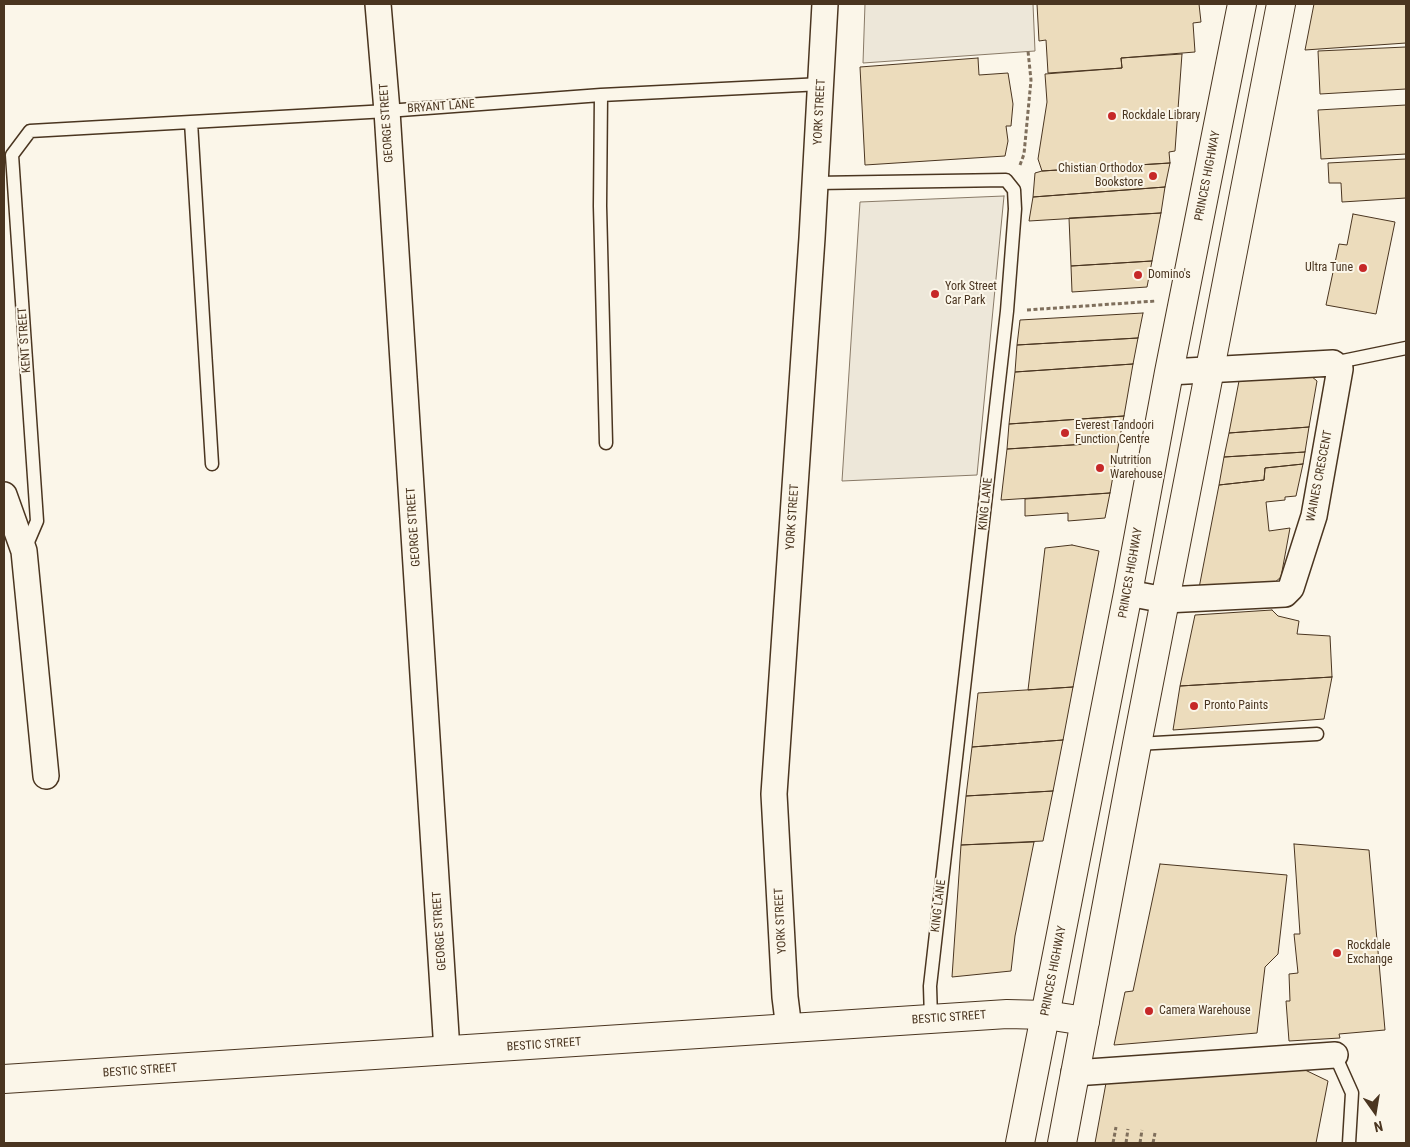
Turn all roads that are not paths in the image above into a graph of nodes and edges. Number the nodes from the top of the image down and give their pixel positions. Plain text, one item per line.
1 (378, 4) edge
2 (825, 4) edge
3 (1242, 4) edge
4 (1281, 4) edge
5 (822, 84) junction
6 (602, 95) junction
7 (387, 111) junction
8 (191, 122) junction
9 (30, 131) joint
10 (816, 183) junction
11 (1406, 348) edge
12 (1333, 363) junction
13 (1209, 370) junction
14 (1169, 372) junction
15 (606, 443) dead end
16 (212, 464) dead end
17 (4, 495) edge
18 (24, 551) junction
19 (1128, 593) junction
20 (1165, 600) junction
21 (1317, 734) dead end
22 (1137, 744) junction
23 (46, 776) dead end
24 (1046, 1015) junction
25 (931, 1019) junction
26 (1084, 1021) junction
27 (788, 1029) junction
28 (447, 1051) junction
29 (1335, 1055) joint
30 (1074, 1073) junction
31 (4, 1079) edge
32 (1020, 1143) edge
33 (1062, 1143) edge
34 (1349, 1143) edge

1 - 7 street, GEORGE STREET
2 - 5 street, YORK STREET
3 - 14 main road, PRINCES HIGHWAY
4 - 13 main road
5 - 6 lane, BRYANT LANE
5 - 10 street, YORK STREET
6 - 7 lane, BRYANT LANE
6 - 15 lane
7 - 8 lane, BRYANT LANE
7 - 28 street, GEORGE STREET
8 - 9 lane, BRYANT LANE
8 - 16 lane
9 - 18 lane, KENT STREET
10 - 25 lane, KING LANE
10 - 27 street, YORK STREET
11 - 12 lane
12 - 13 street
12 - 20 street, WAINES CRESCENT
13 - 14 street
13 - 20 main road
14 - 19 main road, PRINCES HIGHWAY
17 - 18 street, KENT STREET
18 - 23 street, KENT STREET
19 - 20 street, WAINES CRESCENT
19 - 24 main road, PRINCES HIGHWAY
20 - 22 main road
21 - 22 lane
22 - 26 main road
24 - 25 main road, BESTIC STREET
24 - 26 main road, BESTIC STREET
24 - 32 main road, PRINCES HIGHWAY
25 - 27 main road, BESTIC STREET
26 - 30 main road
27 - 28 main road, BESTIC STREET
28 - 31 main road, BESTIC STREET
29 - 30 street
29 - 34 lane
30 - 33 main road

